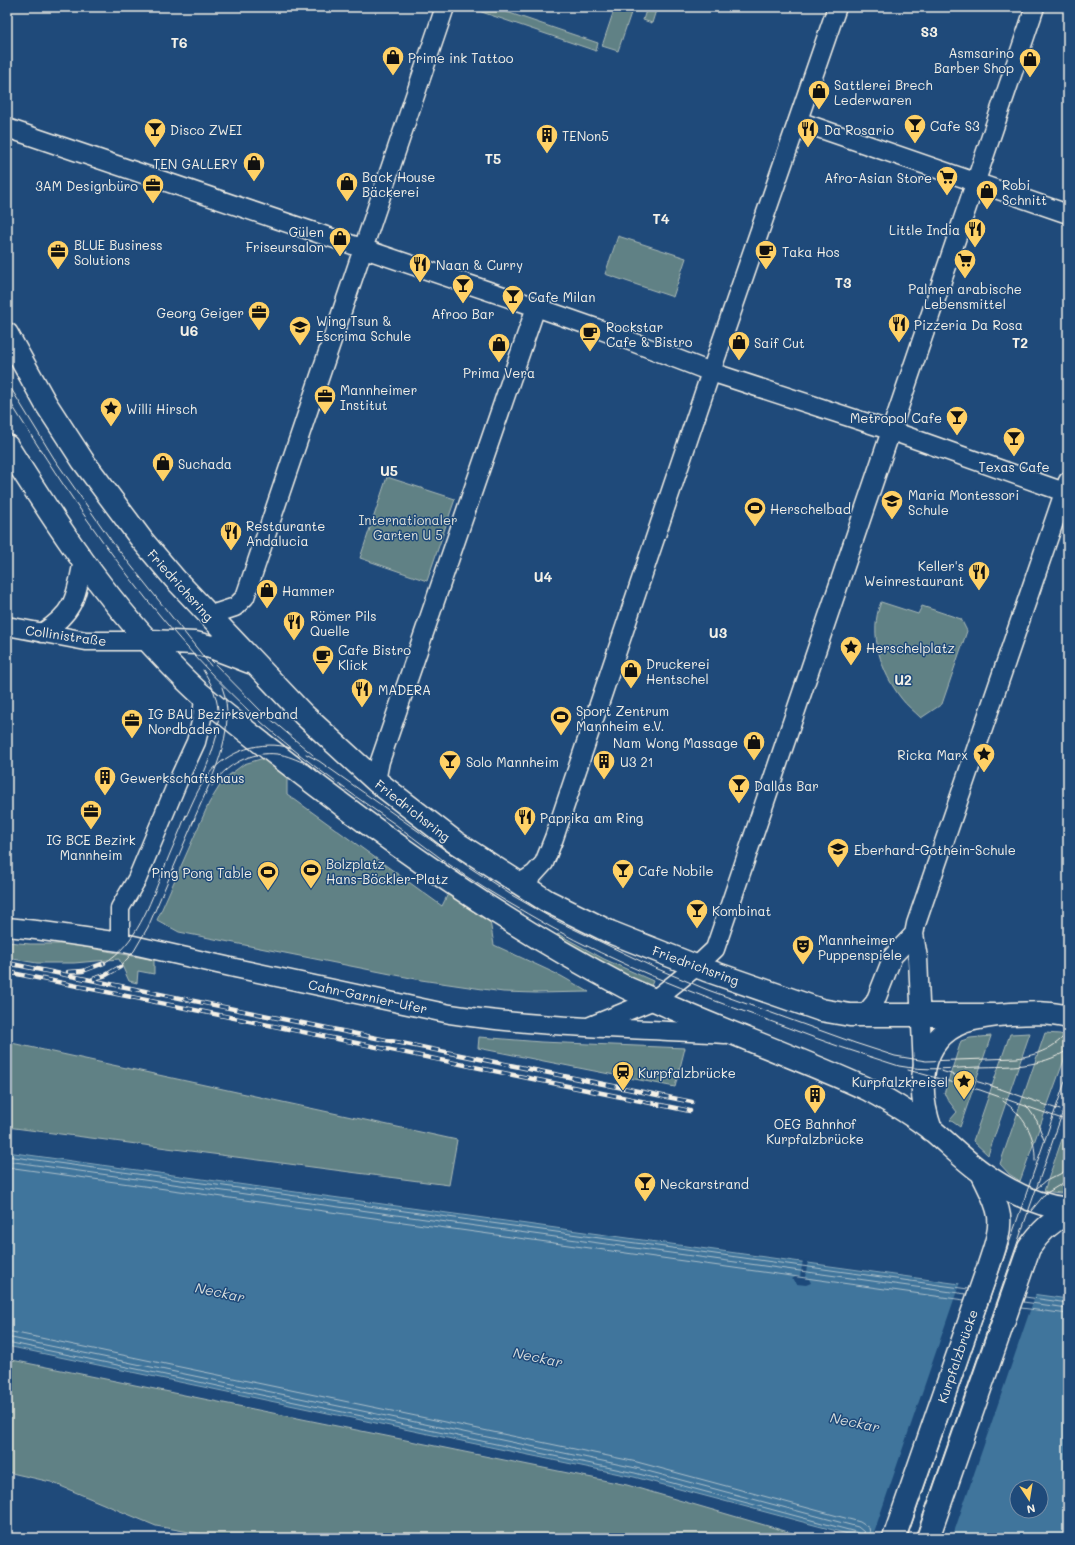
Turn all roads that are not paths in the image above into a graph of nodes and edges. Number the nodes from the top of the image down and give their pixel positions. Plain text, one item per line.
1 (445, 7) edge
2 (837, 7) edge
3 (1035, 7) edge
4 (798, 121) junction
5 (7, 128) edge
6 (976, 183) junction
7 (1068, 214) edge
8 (364, 248) junction
9 (536, 307) junction
10 (7, 334) edge
11 (711, 372) junction
12 (892, 431) junction
13 (7, 446) edge
14 (1066, 486) edge
15 (83, 560) junction
16 (208, 616) junction
17 (7, 626) edge
18 (42, 633) junction
19 (149, 642) junction
20 (254, 664) junction
21 (204, 697) junction
22 (376, 781) junction
23 (519, 884) junction
24 (7, 927) edge
25 (914, 934) junction
26 (120, 942) junction
27 (697, 966) junction
28 (654, 1000) junction
29 (921, 1007) junction
30 (864, 1015) junction
31 (994, 1015) junction
32 (1068, 1017) edge
33 (588, 1027) junction
34 (733, 1034) junction
35 (923, 1075) junction
36 (932, 1130) junction
37 (982, 1173) junction
38 (1068, 1209) edge
39 (1068, 1213) edge
40 (894, 1538) edge
41 (928, 1538) edge

1 - 8 street
2 - 4 street
3 - 6 street
4 - 6 street
4 - 11 street
5 - 8 street
6 - 7 street
6 - 12 street
8 - 9 street
8 - 16 street
9 - 11 street
9 - 22 street
10 - 16 main road, Friedrichsring
11 - 12 street
11 - 23 street
12 - 14 street
12 - 27 street
13 - 15 main road
14 - 25 street
15 - 18 street
15 - 19 main road
16 - 20 main road, Friedrichsring
17 - 18 street, Collinistraße
18 - 19 street, Collinistraße
19 - 20 main road
19 - 21 main road
20 - 22 main road, Friedrichsring
21 - 26 street
21 - 28 main road
22 - 23 main road, Friedrichsring
23 - 27 main road, Friedrichsring
24 - 26 street, Cahn-Garnier-Ufer
25 - 29 street
25 - 30 street
26 - 33 street, Cahn-Garnier-Ufer
27 - 28 street
27 - 30 main road, Friedrichsring
28 - 33 street
28 - 34 main road
29 - 30 main road, Friedrichsring
29 - 31 main road, Friedrichsring
29 - 35 street
31 - 32 main road
31 - 35 main road
33 - 34 street, Cahn-Garnier-Ufer
34 - 36 main road
35 - 36 main road
36 - 37 main road
37 - 38 main road
37 - 40 main road, Kurpfalzbrücke
39 - 41 main road

